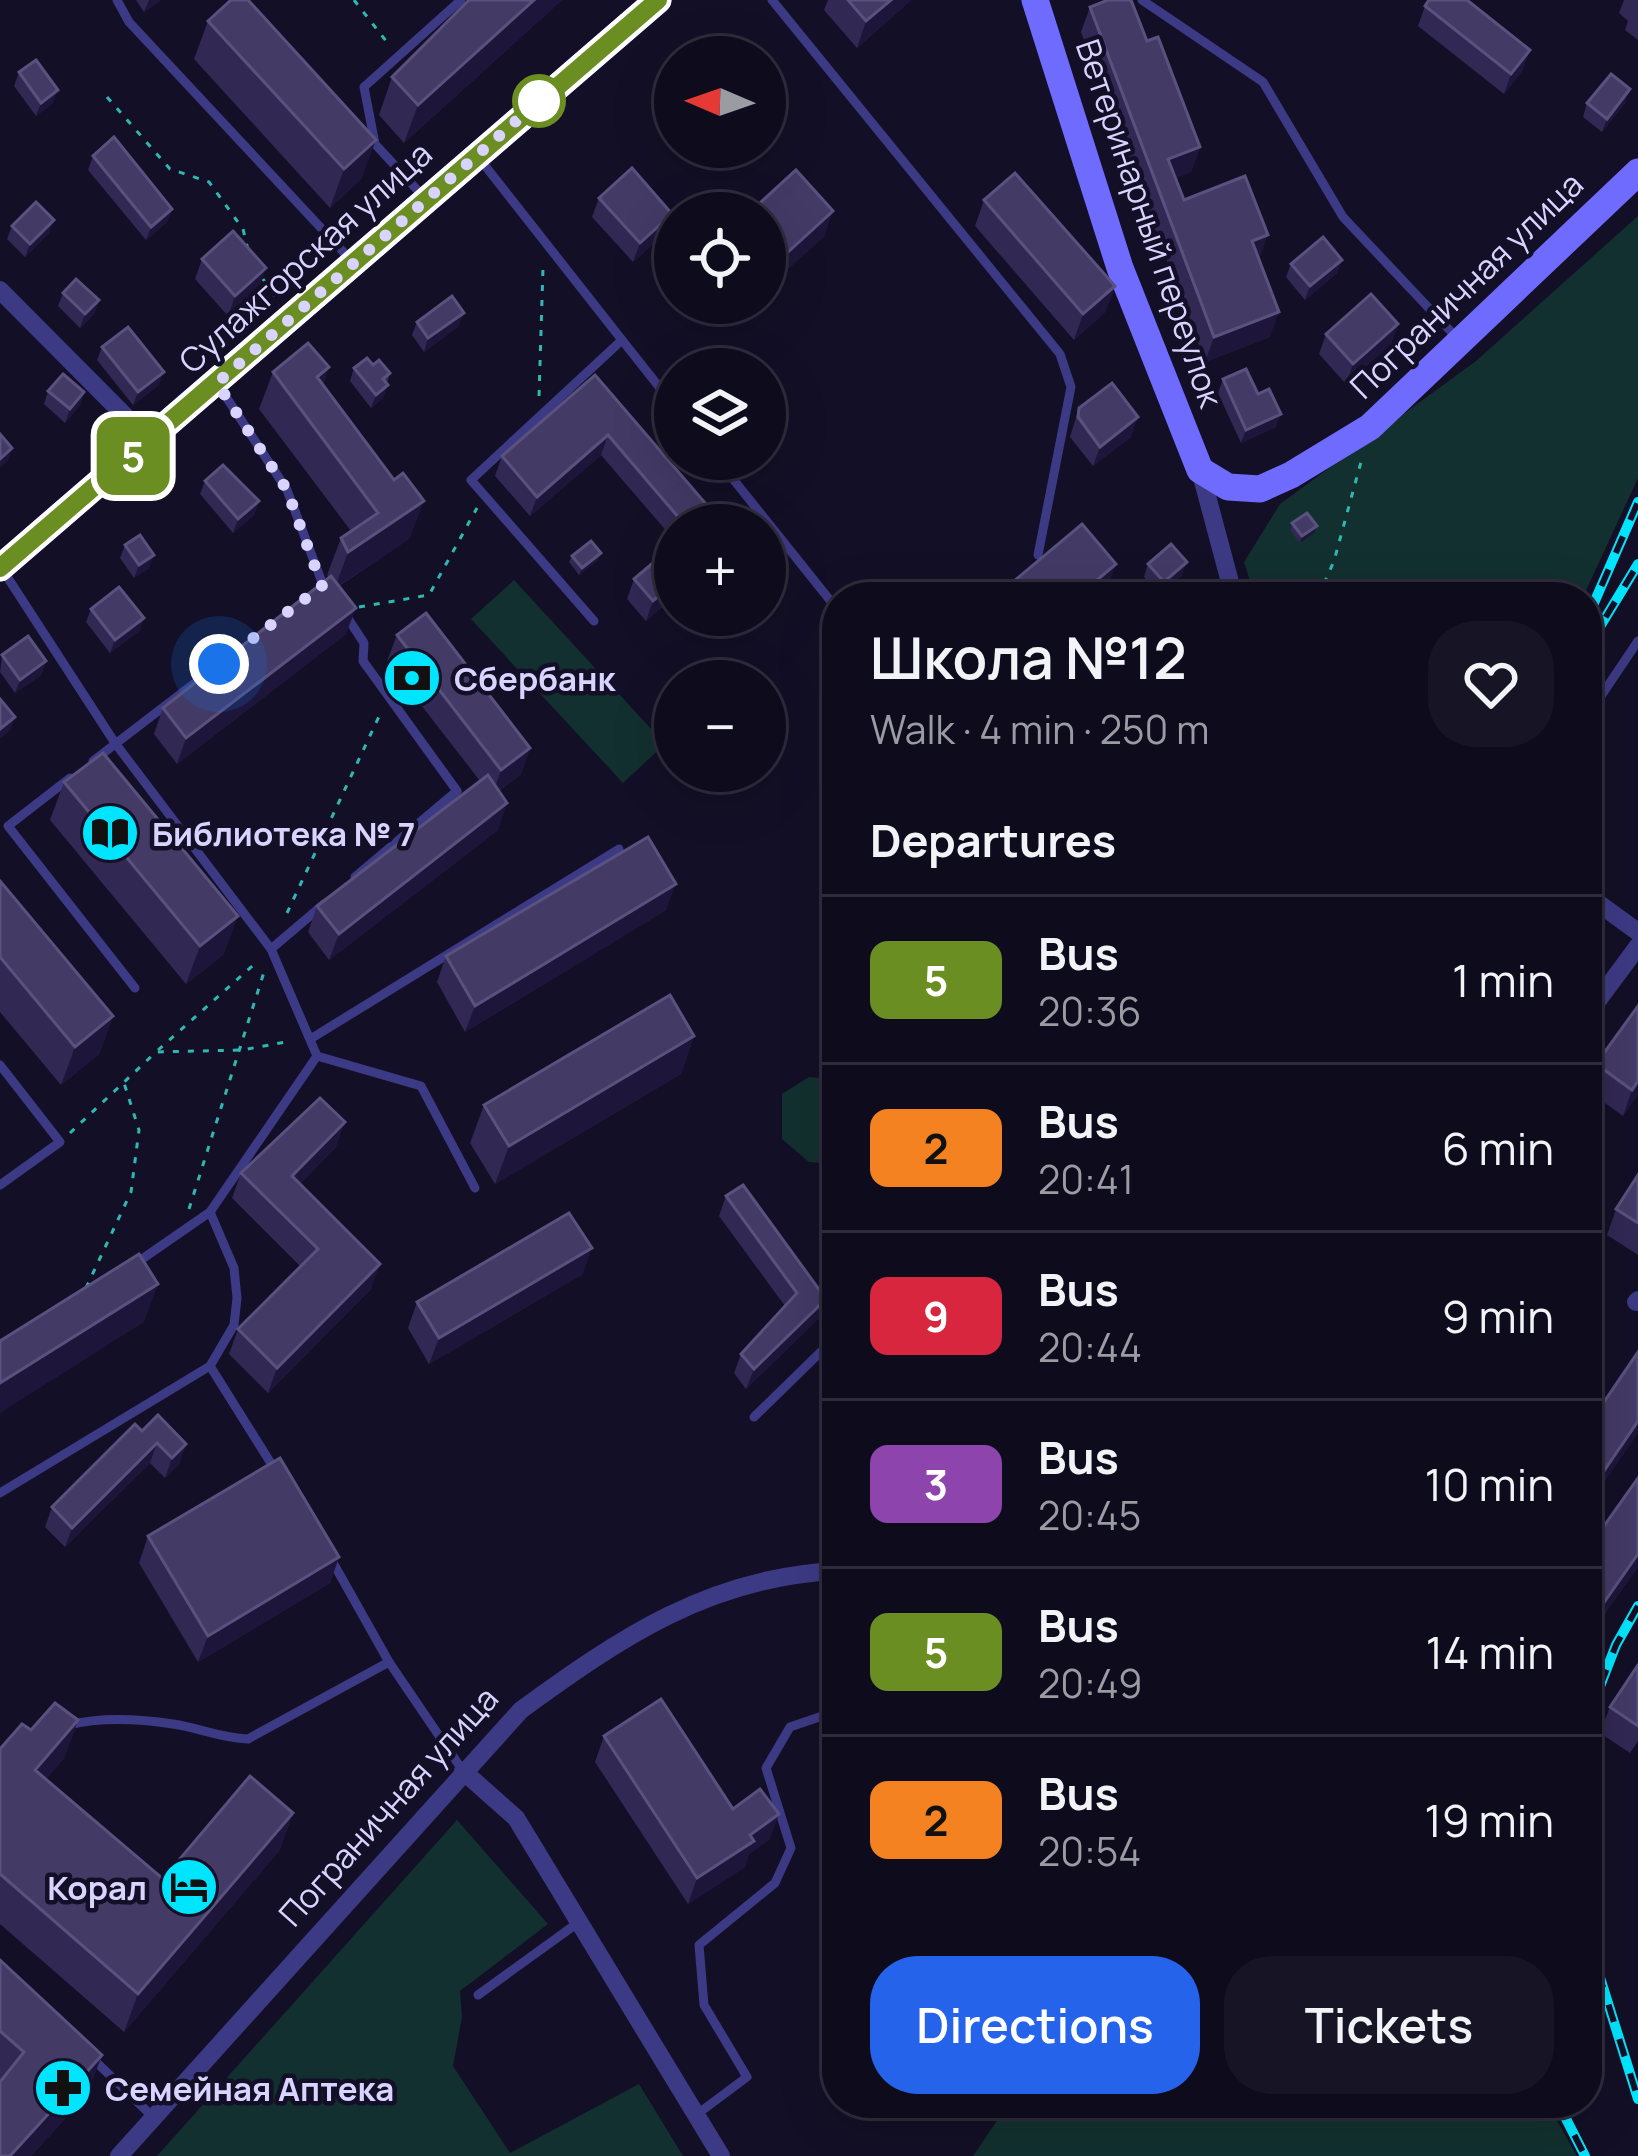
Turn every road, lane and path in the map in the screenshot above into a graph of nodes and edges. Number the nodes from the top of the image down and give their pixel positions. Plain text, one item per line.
1 (117, 0) edge
2 (354, 0) edge
3 (461, 0) edge
4 (658, 0) edge
5 (772, 0) edge
6 (1035, 0) edge
7 (1142, 0) edge
8 (398, 57) junction
9 (107, 97) dead end
10 (475, 154) junction
11 (1638, 172) edge
12 (426, 199) junction
13 (544, 242) junction
14 (354, 262) junction
15 (0, 290) edge
16 (291, 316) junction
17 (622, 340) junction
18 (1460, 342) junction
19 (654, 380) edge
20 (217, 383) junction
21 (538, 418) junction
22 (1370, 427) junction
23 (150, 441) junction
24 (1200, 470) junction
25 (734, 480) edge
26 (484, 496) junction
27 (1038, 555) edge
28 (1, 568) edge
29 (1230, 582) edge
30 (1325, 582) edge
31 (322, 586) junction
32 (822, 590) edge
33 (332, 598) edge
34 (304, 600) edge
35 (341, 610) joint
36 (594, 621) dead end
37 (1638, 641) edge
38 (228, 657) edge
39 (1602, 695) edge
40 (116, 743) junction
41 (4, 829) edge
42 (619, 849) edge
43 (1602, 906) edge
44 (1638, 932) edge
45 (1638, 946) edge
46 (271, 949) junction
47 (135, 988) dead end
48 (1602, 995) edge
49 (312, 1038) junction
50 (156, 1052) junction
51 (317, 1056) junction
52 (0, 1066) edge
53 (123, 1081) junction
54 (60, 1142) junction
55 (0, 1185) edge
56 (476, 1188) dead end
57 (210, 1212) junction
58 (121, 1273) edge
59 (81, 1299) edge
60 (822, 1351) edge
61 (210, 1366) junction
62 (754, 1417) dead end
63 (285, 1486) edge
64 (0, 1492) edge
65 (322, 1545) edge
66 (822, 1574) edge
67 (389, 1662) junction
68 (822, 1716) edge
69 (64, 1726) edge
70 (463, 1771) junction
71 (579, 1922) junction
72 (478, 1995) dead end
73 (85, 2052) edge
74 (696, 2115) junction
75 (154, 2118) junction
76 (119, 2156) edge
77 (722, 2156) edge

1 - 14 lane
2 - 8 path
3 - 8 lane
4 - 10 main road, Сулажгорская улица
5 - 27 lane
6 - 24 main road, Ветеринарный переулок
7 - 18 lane
8 - 12 lane
9 - 16 path
10 - 12 main road, Сулажгорская улица
10 - 13 lane
11 - 18 main road, Пограничная улица
12 - 14 main road, Сулажгорская улица
13 - 17 lane
13 - 21 path
14 - 16 main road, Сулажгорская улица
15 - 23 street
16 - 20 main road, Сулажгорская улица
17 - 19 lane
17 - 21 lane
18 - 22 main road, Пограничная улица
20 - 23 main road, Сулажгорская улица
20 - 31 lane
21 - 26 lane
22 - 24 main road, Пограничная улица
22 - 30 path
23 - 28 main road, Сулажгорская улица
24 - 29 street
25 - 32 lane
26 - 35 path
26 - 36 lane
28 - 40 lane
31 - 33 lane
31 - 34 lane
35 - 46 lane
37 - 39 lane
38 - 40 lane
40 - 41 lane
40 - 46 lane
41 - 47 lane
42 - 49 lane
43 - 44 street
45 - 48 street
46 - 49 lane
46 - 50 path
49 - 50 path
49 - 51 lane
50 - 53 path
51 - 56 lane
51 - 57 lane
52 - 54 lane
53 - 54 path
53 - 59 path
54 - 55 lane
57 - 58 lane
57 - 61 lane
60 - 62 lane
61 - 63 lane
61 - 64 lane
65 - 67 lane
66 - 70 street, Пограничная улица
67 - 69 lane
67 - 70 lane
68 - 74 lane
70 - 71 street
70 - 75 street, Пограничная улица
71 - 72 lane
71 - 74 street
73 - 75 lane
74 - 77 street
75 - 76 street, Пограничная улица

